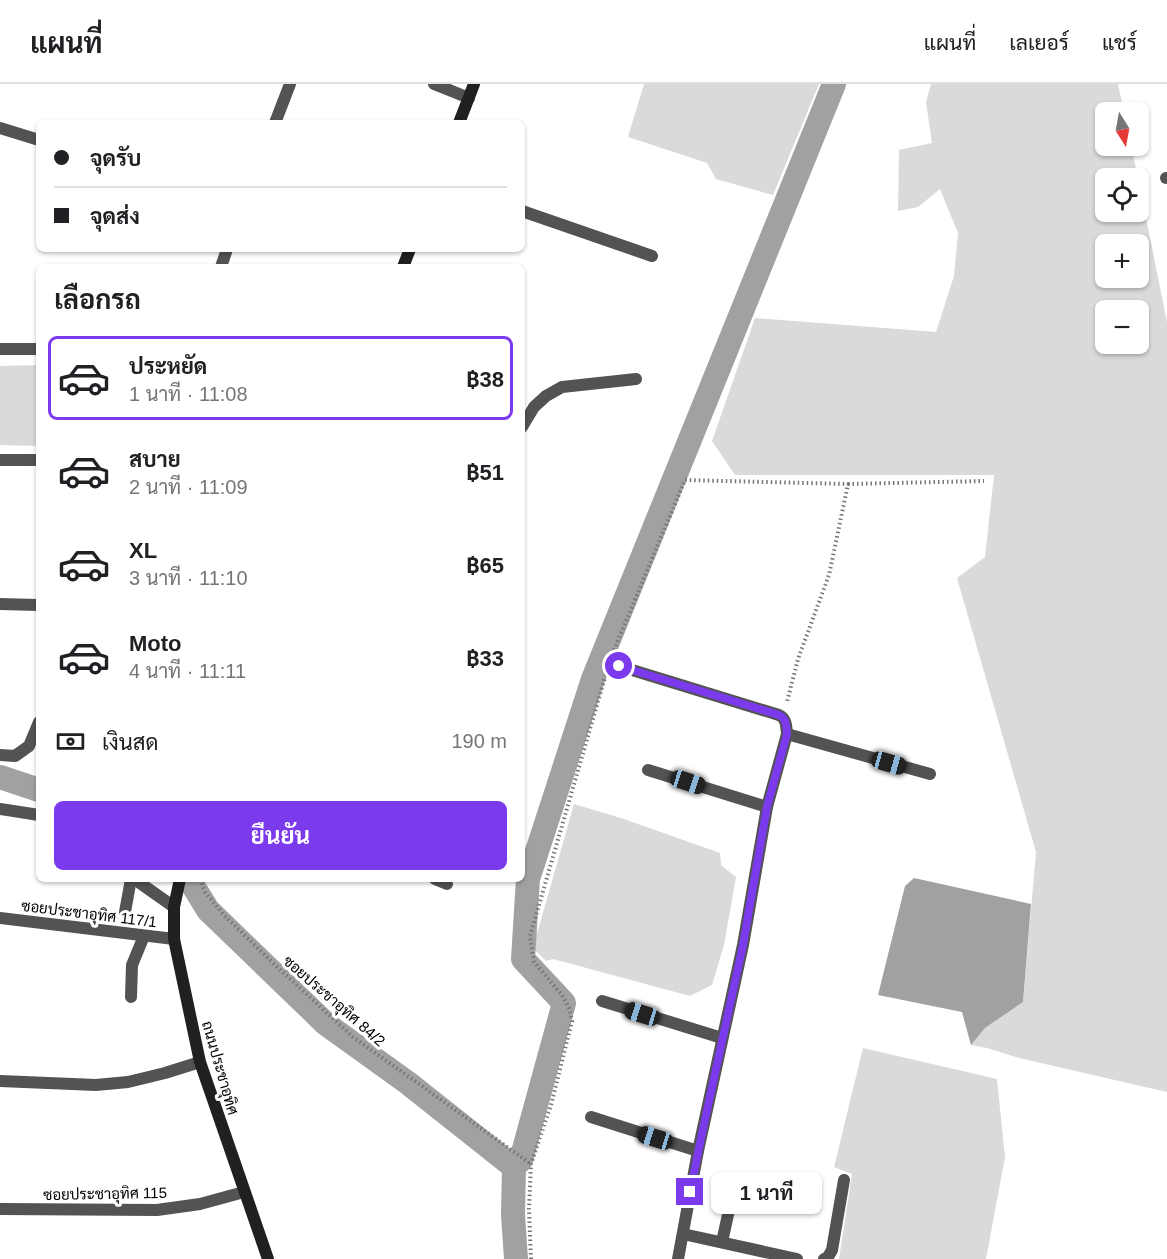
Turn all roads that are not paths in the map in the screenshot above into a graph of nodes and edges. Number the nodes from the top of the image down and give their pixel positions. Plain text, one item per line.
1 (290, 84) edge
2 (434, 84) edge
3 (474, 84) edge
4 (469, 98) junction
5 (276, 120) edge
6 (460, 120) edge
7 (0, 128) edge
8 (36, 139) edge
9 (525, 212) edge
10 (652, 256) dead end
11 (0, 349) edge
12 (36, 349) edge
13 (636, 380) dead end
14 (525, 422) edge
15 (0, 460) edge
16 (36, 460) edge
17 (0, 604) edge
18 (36, 605) edge
19 (619, 666) dead end
20 (36, 729) edge
21 (787, 734) junction
22 (0, 755) edge
23 (648, 770) dead end
24 (930, 774) dead end
25 (767, 807) junction
26 (0, 809) edge
27 (36, 814) edge
28 (130, 882) edge
29 (139, 882) edge
30 (179, 882) edge
31 (442, 882) edge
32 (447, 884) dead end
33 (174, 907) junction
34 (125, 912) dead end
35 (0, 918) edge
36 (144, 936) junction
37 (174, 939) junction
38 (130, 997) dead end
39 (602, 1001) dead end
40 (722, 1038) junction
41 (200, 1062) junction
42 (0, 1081) edge
43 (591, 1117) dead end
44 (698, 1151) junction
45 (736, 1178) dead end
46 (844, 1180) dead end
47 (244, 1192) junction
48 (0, 1209) edge
49 (683, 1234) junction
50 (722, 1242) junction
51 (268, 1259) edge
52 (678, 1259) edge
53 (797, 1259) edge
54 (824, 1259) edge

1 - 5 street
2 - 4 street
3 - 4 main road
4 - 6 main road
7 - 8 street
9 - 10 street
11 - 12 street
13 - 14 street
15 - 16 street
17 - 18 street
19 - 21 street
20 - 22 street
21 - 24 street
21 - 25 street
23 - 25 street
25 - 40 street
26 - 27 street
28 - 34 street
29 - 33 street
30 - 33 main road, ถนนประชาอุทิศ
31 - 32 street
33 - 37 main road, ถนนประชาอุทิศ
35 - 36 street, ซอยประชาอุทิศ 117/1
36 - 37 street, ซอยประชาอุทิศ 117/1
36 - 38 street
37 - 41 main road, ถนนประชาอุทิศ
39 - 40 street
40 - 44 street
41 - 42 street
41 - 47 main road, ถนนประชาอุทิศ
43 - 44 street
44 - 49 street
45 - 50 street
46 - 54 street
47 - 48 street, ซอยประชาอุทิศ 115
47 - 51 main road, ถนนประชาอุทิศ
49 - 50 street
49 - 52 street
50 - 53 street

